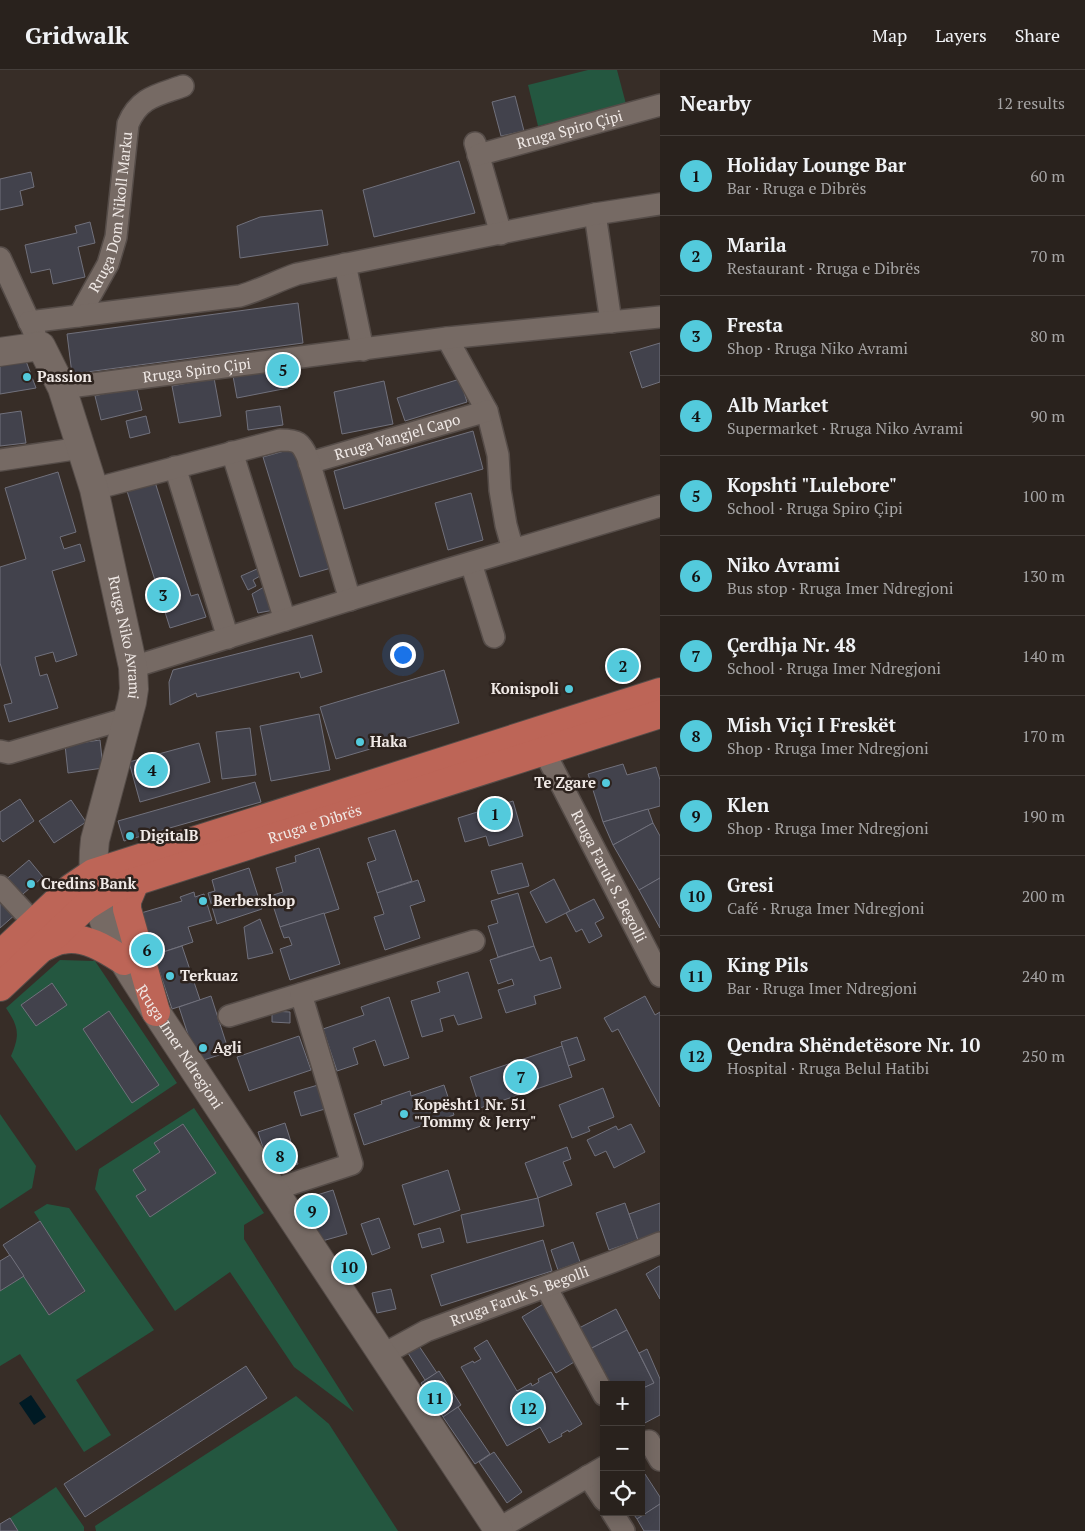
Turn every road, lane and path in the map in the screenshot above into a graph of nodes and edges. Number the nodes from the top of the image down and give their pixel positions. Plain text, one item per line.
1 (183, 86) dead end
2 (660, 105) edge
3 (660, 204) edge
4 (595, 214) junction
5 (501, 234) junction
6 (0, 258) edge
7 (345, 264) junction
8 (79, 316) junction
9 (660, 317) edge
10 (29, 322) junction
11 (611, 322) junction
12 (447, 338) junction
13 (41, 346) junction
14 (363, 350) junction
15 (0, 352) edge
16 (62, 388) junction
17 (487, 411) junction
18 (81, 448) junction
19 (232, 452) junction
20 (0, 460) edge
21 (309, 463) junction
22 (175, 467) junction
23 (94, 489) junction
24 (660, 506) edge
25 (513, 550) junction
26 (471, 563) junction
27 (350, 600) junction
28 (284, 620) junction
29 (494, 637) dead end
30 (228, 638) junction
31 (133, 667) junction
32 (660, 692) edge
33 (660, 714) edge
34 (128, 718) junction
35 (0, 751) edge
36 (544, 751) junction
37 (135, 882) junction
38 (0, 886) edge
39 (95, 886) junction
40 (39, 935) junction
41 (474, 940) dead end
42 (0, 955) edge
43 (124, 962) junction
44 (660, 976) edge
45 (0, 987) edge
46 (301, 994) junction
47 (156, 1012) junction
48 (230, 1016) dead end
49 (273, 1190) junction
50 (660, 1243) edge
51 (546, 1287) junction
52 (382, 1355) junction
53 (600, 1388) edge
54 (650, 1440) edge
55 (660, 1460) edge
56 (596, 1471) edge
57 (600, 1486) edge
58 (615, 1516) edge
59 (498, 1530) edge
60 (624, 1531) edge

1 - 8 street, Rruga Dom Nikoll Marku
2 - 5 street, Rruga Spiro Çipi
3 - 4 street
4 - 5 street
4 - 11 street
5 - 7 street
6 - 10 street, Rruga Niko Avrami
7 - 8 street
7 - 14 street
8 - 10 street
9 - 11 street, Rruga Spiro Çipi
10 - 13 street, Rruga Niko Avrami
11 - 12 street, Rruga Spiro Çipi
12 - 14 street, Rruga Spiro Çipi
12 - 17 street
13 - 15 street
13 - 16 street, Rruga Niko Avrami
14 - 16 street, Rruga Spiro Çipi
16 - 18 street, Rruga Niko Avrami
17 - 21 street, Rruga Vangjel Capo
17 - 25 street
18 - 20 street
18 - 23 street, Rruga Niko Avrami
19 - 21 street
19 - 22 street
19 - 28 street
21 - 27 street
22 - 23 street
22 - 30 street
23 - 31 street, Rruga Niko Avrami
24 - 25 street
25 - 26 street
26 - 27 street
26 - 29 street
27 - 28 street
28 - 30 street
30 - 31 street
31 - 34 street, Rruga Niko Avrami
32 - 39 main road, Rruga e Dibrës
33 - 36 main road, Rruga e Dibrës
34 - 35 street
34 - 39 street, Rruga Niko Avrami
36 - 37 main road, Rruga e Dibrës
36 - 44 street, Rruga Faruk S. Begolli
37 - 39 main road, Rruga e Dibrës
37 - 47 main road
38 - 40 street
39 - 40 main road, Rruga e Dibrës
39 - 43 street, Rruga Imer Ndregjoni
40 - 42 main road, Rruga e Dibrës
40 - 43 main road
40 - 45 main road, Rruga e Dibrës
41 - 46 street
43 - 47 street, Rruga Imer Ndregjoni
46 - 48 street
46 - 49 street
47 - 49 street, Rruga Imer Ndregjoni
49 - 52 street, Rruga Imer Ndregjoni
50 - 51 street, Rruga Faruk S. Begolli
51 - 52 street, Rruga Faruk S. Begolli
51 - 53 street
52 - 59 street, Rruga Imer Ndregjoni
54 - 55 street
56 - 57 street
56 - 59 street
58 - 60 street

